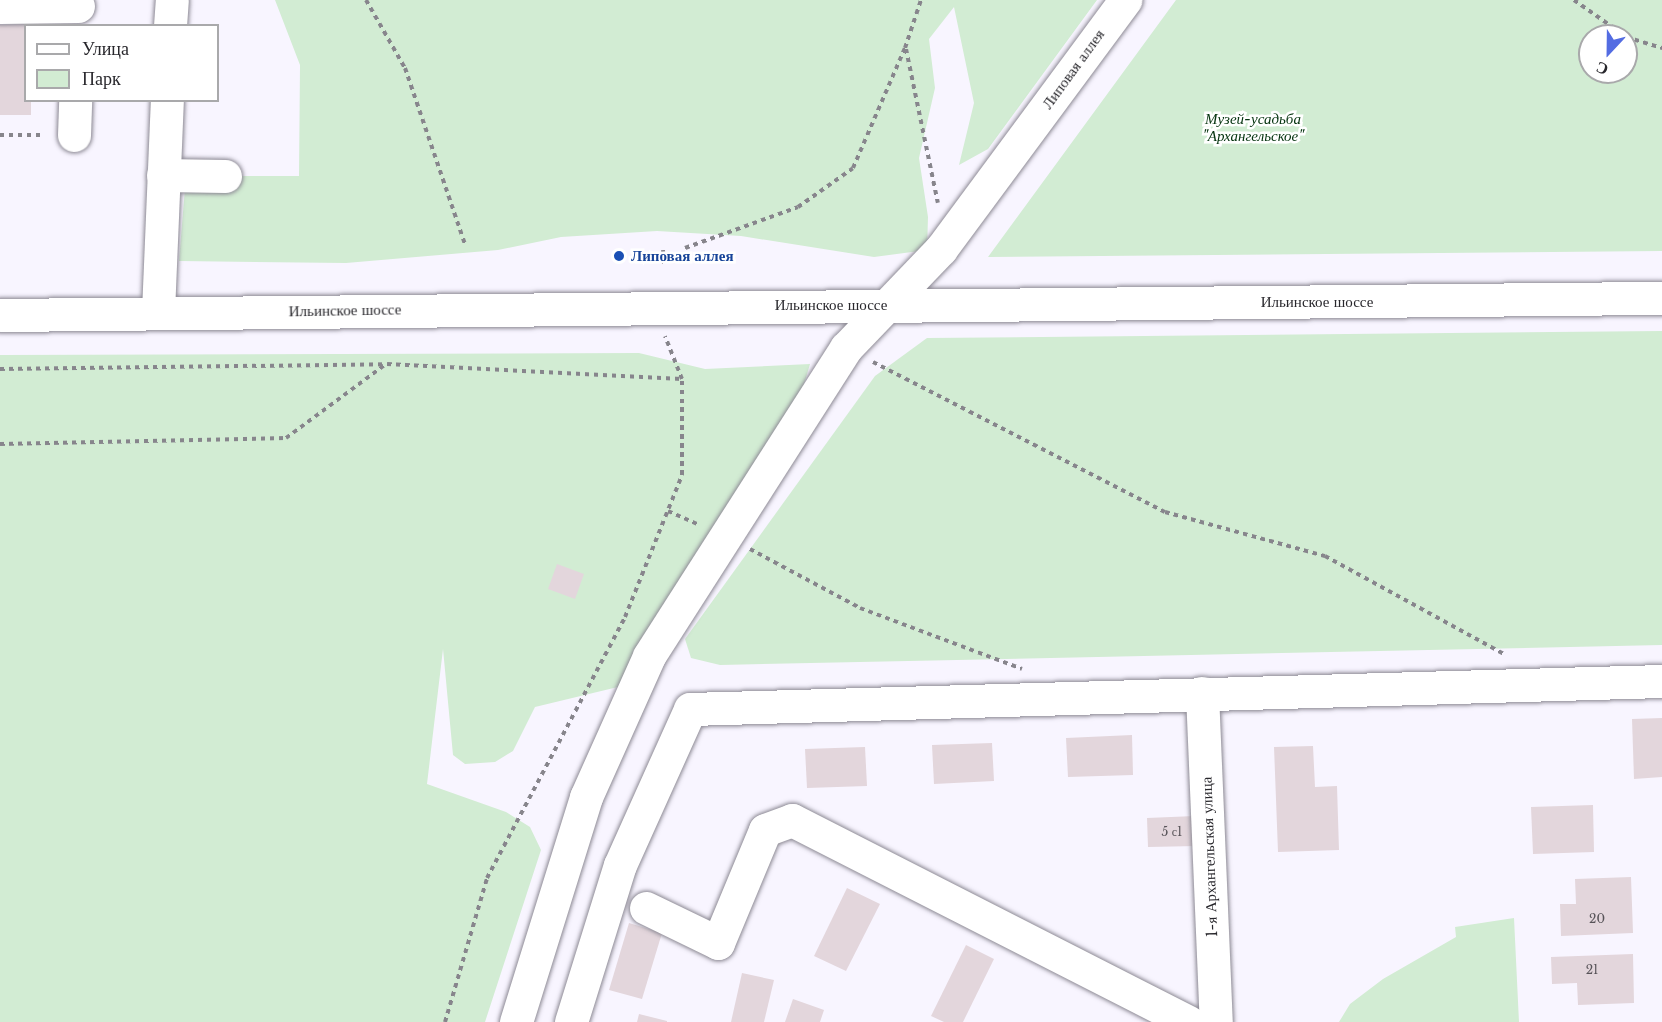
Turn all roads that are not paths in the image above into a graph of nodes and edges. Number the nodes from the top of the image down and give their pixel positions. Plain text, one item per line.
1 (172, 0) edge
2 (1125, 0) edge
3 (0, 7) edge
4 (78, 10) edge
5 (170, 24) edge
6 (75, 102) edge
7 (167, 102) edge
8 (74, 135) road end
9 (164, 175) junction
10 (225, 176) dead end
11 (1662, 298) edge
12 (884, 304) junction
13 (158, 312) junction
14 (0, 315) edge
15 (1662, 681) edge
16 (1202, 693) junction
17 (646, 908) dead end
18 (516, 1022) edge
19 (571, 1022) edge
20 (1188, 1022) edge
21 (1216, 1022) edge

1 - 5 street
2 - 12 street, Липовая аллея
3 - 4 street
6 - 8 street
7 - 9 street
9 - 10 street
9 - 13 street
11 - 12 street, Ильинское шоссе
12 - 13 street, Ильинское шоссе
12 - 18 street, Липовая аллея
13 - 14 street, Ильинское шоссе
15 - 16 street
16 - 19 street
16 - 21 street, 1-я Архангельская улица
17 - 20 street

